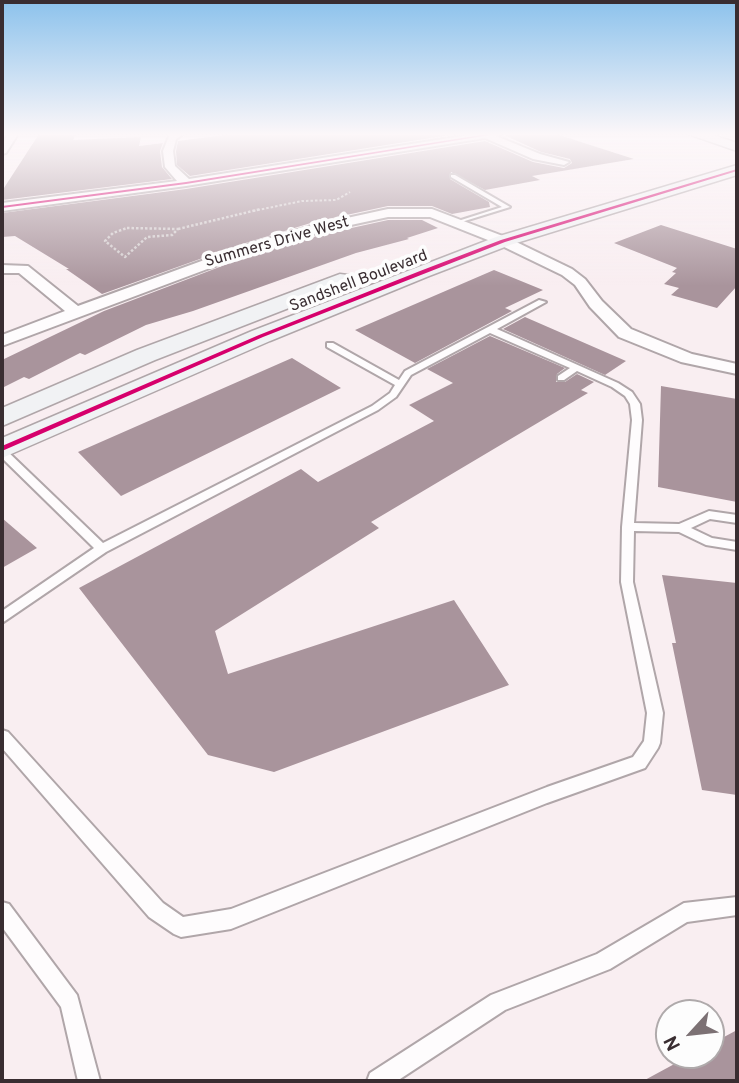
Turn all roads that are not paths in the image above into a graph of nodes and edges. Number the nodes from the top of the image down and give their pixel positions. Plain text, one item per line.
1 (174, 185) edge
2 (468, 185) edge
3 (626, 185) edge
4 (689, 185) edge
5 (2, 207) edge
6 (457, 223) junction
7 (482, 233) junction
8 (503, 241) junction
9 (384, 265) dead end
10 (2, 269) edge
11 (359, 273) dead end
12 (542, 302) dead end
13 (76, 312) junction
14 (489, 329) junction
15 (2, 341) edge
16 (330, 345) dead end
17 (576, 368) junction
18 (737, 369) edge
19 (561, 378) dead end
20 (399, 384) junction
21 (2, 418) edge
22 (2, 451) edge
23 (737, 519) edge
24 (628, 527) junction
25 (681, 528) junction
26 (737, 546) edge
27 (103, 549) junction
28 (2, 618) edge
29 (2, 737) edge
30 (737, 906) edge
31 (2, 911) edge
32 (89, 1081) edge
33 (378, 1081) edge

1 - 5 street
2 - 6 lane
3 - 7 street, Sandshell Boulevard
4 - 8 street, Sandshell Boulevard
6 - 7 street, Summers Drive West
6 - 13 street, Summers Drive West
7 - 8 street, Summers Drive West
7 - 9 street, Sandshell Boulevard
8 - 18 street, Summers Drive West
8 - 22 street, Sandshell Boulevard
10 - 13 street
11 - 21 street, Sandshell Boulevard
12 - 14 lane
13 - 15 street, Summers Drive West
14 - 17 lane
14 - 20 lane
16 - 20 lane
17 - 19 lane
17 - 24 lane
20 - 27 lane
22 - 27 lane
23 - 25 lane
24 - 25 lane
24 - 29 lane
25 - 26 lane
27 - 28 lane
30 - 33 lane
31 - 32 lane

